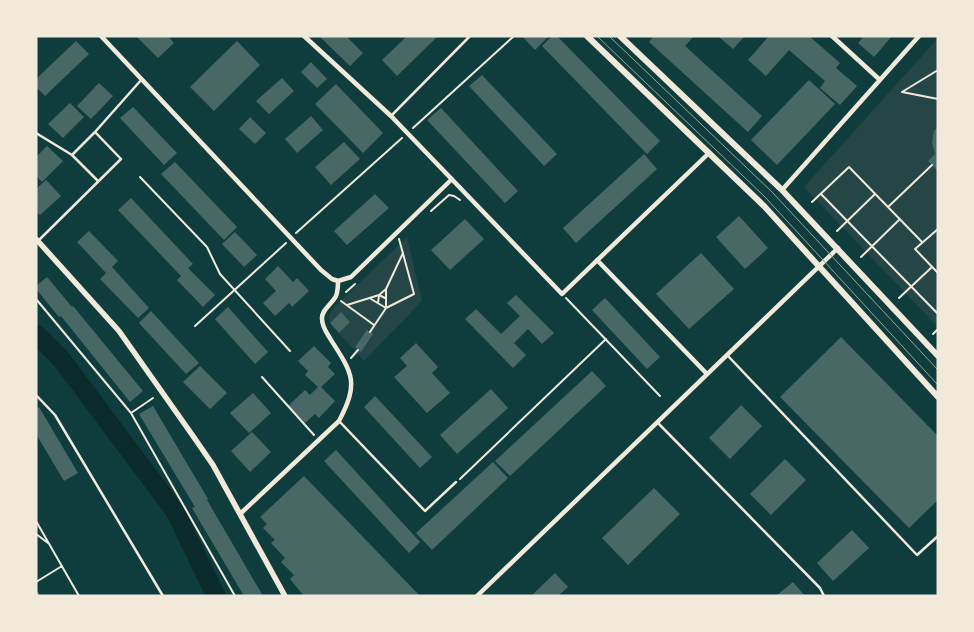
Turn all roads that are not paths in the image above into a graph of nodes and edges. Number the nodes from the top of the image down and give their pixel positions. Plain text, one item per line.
1 (101, 36) edge
2 (304, 36) edge
3 (470, 36) edge
4 (586, 36) edge
5 (620, 36) edge
6 (832, 36) edge
7 (919, 36) edge
8 (142, 79) junction
9 (880, 80) junction
10 (391, 116) junction
11 (95, 132) junction
12 (36, 133) edge
13 (709, 153) junction
14 (72, 155) junction
15 (98, 180) junction
16 (452, 180) junction
17 (782, 190) junction
18 (37, 240) edge
19 (838, 248) junction
20 (597, 260) junction
21 (819, 266) junction
22 (338, 281) junction
23 (727, 355) junction
24 (938, 356) edge
25 (707, 374) junction
26 (36, 395) edge
27 (938, 397) edge
28 (338, 421) junction
29 (657, 422) junction
30 (456, 482) road end
31 (240, 514) junction
32 (938, 536) edge
33 (163, 596) edge
34 (285, 596) edge
35 (476, 596) edge
36 (824, 596) edge

1 - 8 street
2 - 10 street
3 - 10 lane
4 - 13 main road
5 - 17 main road
6 - 9 street
7 - 9 street
8 - 11 lane
8 - 22 street
9 - 17 street
10 - 16 street
11 - 14 lane
11 - 15 lane
12 - 14 lane
13 - 20 street
13 - 21 main road
14 - 15 lane
15 - 18 lane
16 - 20 street
16 - 22 street
17 - 19 main road
18 - 31 street
19 - 21 street
19 - 24 main road
20 - 25 street
21 - 23 street
21 - 27 main road
22 - 28 street
23 - 25 street
23 - 32 lane
25 - 29 street
26 - 33 lane
28 - 30 lane
28 - 31 street
29 - 35 street
29 - 36 lane
31 - 34 street

